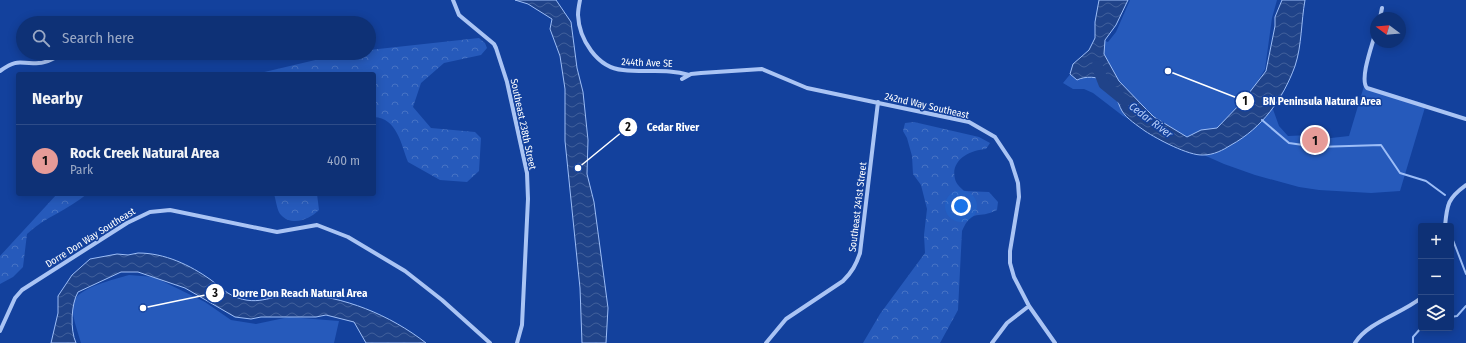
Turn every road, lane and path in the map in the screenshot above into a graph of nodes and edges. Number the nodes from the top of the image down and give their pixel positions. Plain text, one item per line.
1 (453, 0) edge
2 (580, 0) edge
3 (1382, 8) dead end
4 (1381, 12) edge
5 (1372, 48) edge
6 (49, 60) edge
7 (0, 71) edge
8 (690, 75) junction
9 (682, 79) dead end
10 (878, 102) junction
11 (1466, 119) edge
12 (1466, 185) edge
13 (1445, 223) edge
14 (1418, 300) edge
15 (1029, 306) junction
16 (0, 331) edge
17 (490, 343) edge
18 (518, 343) edge
19 (766, 343) edge
20 (992, 343) edge
21 (1055, 343) edge
22 (1355, 343) edge

1 - 18 street, Southeast 238th Street
2 - 8 street, 244th Ave SE
3 - 4 street
5 - 11 street
6 - 7 street
8 - 9 street, 242nd Way Southeast
8 - 10 street, 242nd Way Southeast
10 - 15 street, 242nd Way Southeast
10 - 19 street, Southeast 241st Street
12 - 13 street
14 - 22 street
15 - 20 street
15 - 21 street, 242nd Way Southeast
16 - 17 street, Dorre Don Way Southeast

